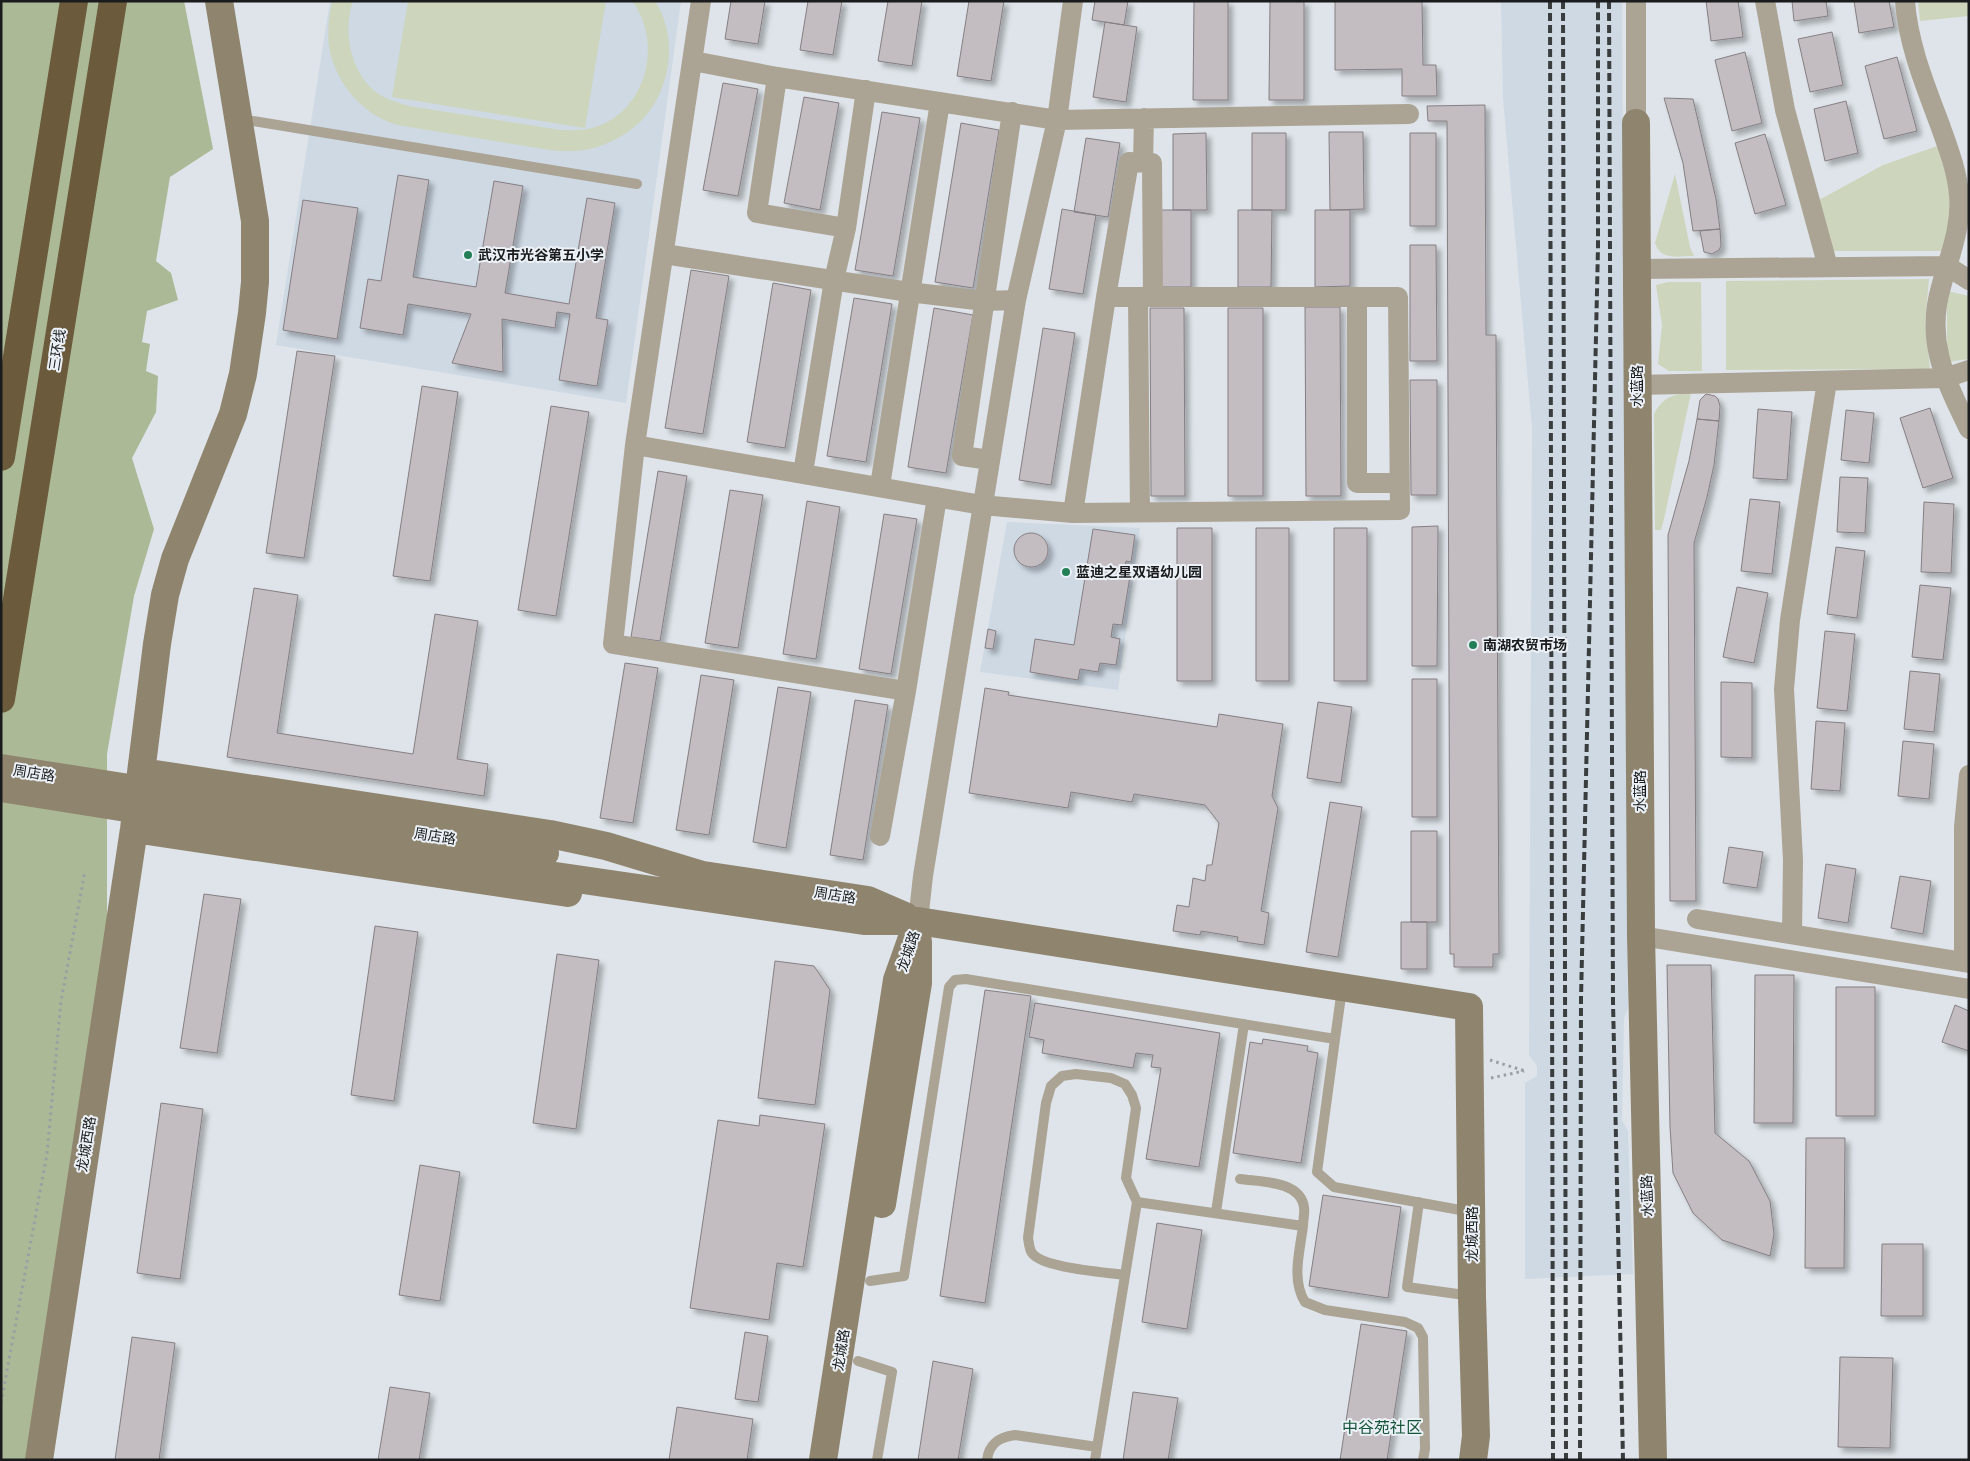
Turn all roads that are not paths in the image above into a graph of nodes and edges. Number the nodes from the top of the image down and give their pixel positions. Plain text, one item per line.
1 (74, 1) edge
2 (113, 1) edge
3 (219, 1) edge
4 (701, 1) edge
5 (1074, 1) edge
6 (1636, 1) edge
7 (1765, 1) edge
8 (1905, 1) edge
9 (693, 61) junction
10 (777, 77) junction
11 (866, 90) junction
12 (940, 102) junction
13 (1012, 112) junction
14 (1409, 114) dead end
15 (239, 118) junction
16 (1144, 118) junction
17 (1057, 120) junction
18 (1636, 123) joint
19 (1143, 162) junction
20 (637, 184) dead end
21 (846, 228) junction
22 (664, 254) junction
23 (1947, 266) junction
24 (1828, 268) junction
25 (1637, 269) junction
26 (834, 280) junction
27 (1969, 280) edge
28 (910, 292) junction
29 (1106, 297) junction
30 (1145, 297) junction
31 (1357, 297) junction
32 (1016, 300) junction
33 (984, 301) junction
34 (1969, 370) edge
35 (1945, 378) junction
36 (1827, 381) junction
37 (1638, 385) junction
38 (1969, 429) edge
39 (635, 445) junction
40 (1, 457) edge
41 (990, 460) junction
42 (803, 473) junction
43 (1400, 483) junction
44 (880, 486) junction
45 (937, 497) junction
46 (982, 505) junction
47 (1140, 512) junction
48 (1073, 513) junction
49 (906, 692) junction
50 (1, 699) edge
51 (1, 768) edge
52 (142, 772) junction
53 (1969, 775) edge
54 (1, 788) edge
55 (134, 829) junction
56 (880, 836) dead end
57 (544, 864) junction
58 (701, 886) junction
59 (1697, 919) dead end
60 (918, 921) junction
61 (1792, 934) junction
62 (1641, 936) junction
63 (1966, 962) edge
64 (1342, 986) junction
65 (1969, 989) edge
66 (1469, 1007) joint
67 (1244, 1024) junction
68 (1335, 1039) junction
69 (1240, 1180) dead end
70 (1137, 1202) junction
71 (1419, 1202) junction
72 (1216, 1212) junction
73 (1472, 1212) junction
74 (1303, 1226) junction
75 (1125, 1275) junction
76 (870, 1281) junction
77 (1472, 1296) junction
78 (858, 1361) junction
79 (1097, 1447) junction
80 (39, 1460) edge
81 (823, 1460) edge
82 (843, 1460) edge
83 (878, 1460) edge
84 (987, 1460) edge
85 (1095, 1460) edge
86 (1423, 1460) edge
87 (1473, 1460) edge
88 (1653, 1460) edge

1 - 40 highway
2 - 50 highway, 三环线
3 - 15 street, 龙城西路
4 - 9 street
5 - 17 street
6 - 18 street
7 - 24 street
8 - 23 street
9 - 10 street
9 - 22 street
10 - 11 street
10 - 21 street
11 - 12 street
11 - 21 street
12 - 13 street
12 - 28 street
13 - 17 street
13 - 33 street
14 - 16 street
15 - 20 lane
15 - 52 street, 龙城西路
16 - 17 street
16 - 19 street
17 - 32 street
18 - 25 street, 水蓝路
19 - 29 street
19 - 30 street
21 - 26 street
22 - 26 street
22 - 39 street
23 - 24 street
23 - 27 street
23 - 35 street
24 - 25 street
25 - 37 street, 水蓝路
26 - 28 street
26 - 42 street
28 - 33 street
28 - 44 street
29 - 30 street
29 - 48 street
30 - 31 street
30 - 47 street
31 - 43 street
31 - 43 street
32 - 33 street
32 - 41 street
33 - 41 street
34 - 35 street
35 - 36 street
35 - 38 street
36 - 37 street
36 - 61 street
37 - 62 street, 水蓝路
39 - 42 street
39 - 49 street
41 - 46 street
42 - 44 street
43 - 47 street
44 - 45 street
45 - 46 street
45 - 49 street
46 - 48 street
46 - 60 street
47 - 48 street
49 - 56 street
51 - 57 street, 周店路, bridge
52 - 55 street, 龙城西路
52 - 58 street
53 - 63 street
54 - 57 street, 周店路, bridge
55 - 58 street
55 - 80 street, 龙城西路
57 - 58 street, 周店路
58 - 60 street, 周店路
59 - 61 street
60 - 64 street, 周店路
60 - 76 street, 龙城路
60 - 81 street, 龙城路
61 - 63 street
62 - 65 street
62 - 88 street, 水蓝路
64 - 66 street, 周店路
64 - 68 lane
66 - 73 street, 龙城西路
67 - 68 lane
67 - 72 lane
67 - 76 lane
68 - 71 lane
69 - 74 lane
70 - 72 lane
70 - 75 lane
70 - 75 lane
71 - 73 lane
71 - 77 lane
72 - 74 lane
73 - 77 street, 龙城西路
74 - 86 lane
75 - 79 lane
76 - 78 street, 龙城路
77 - 87 street, 龙城西路
78 - 82 street, 龙城路
78 - 83 lane
79 - 84 lane
79 - 85 lane

